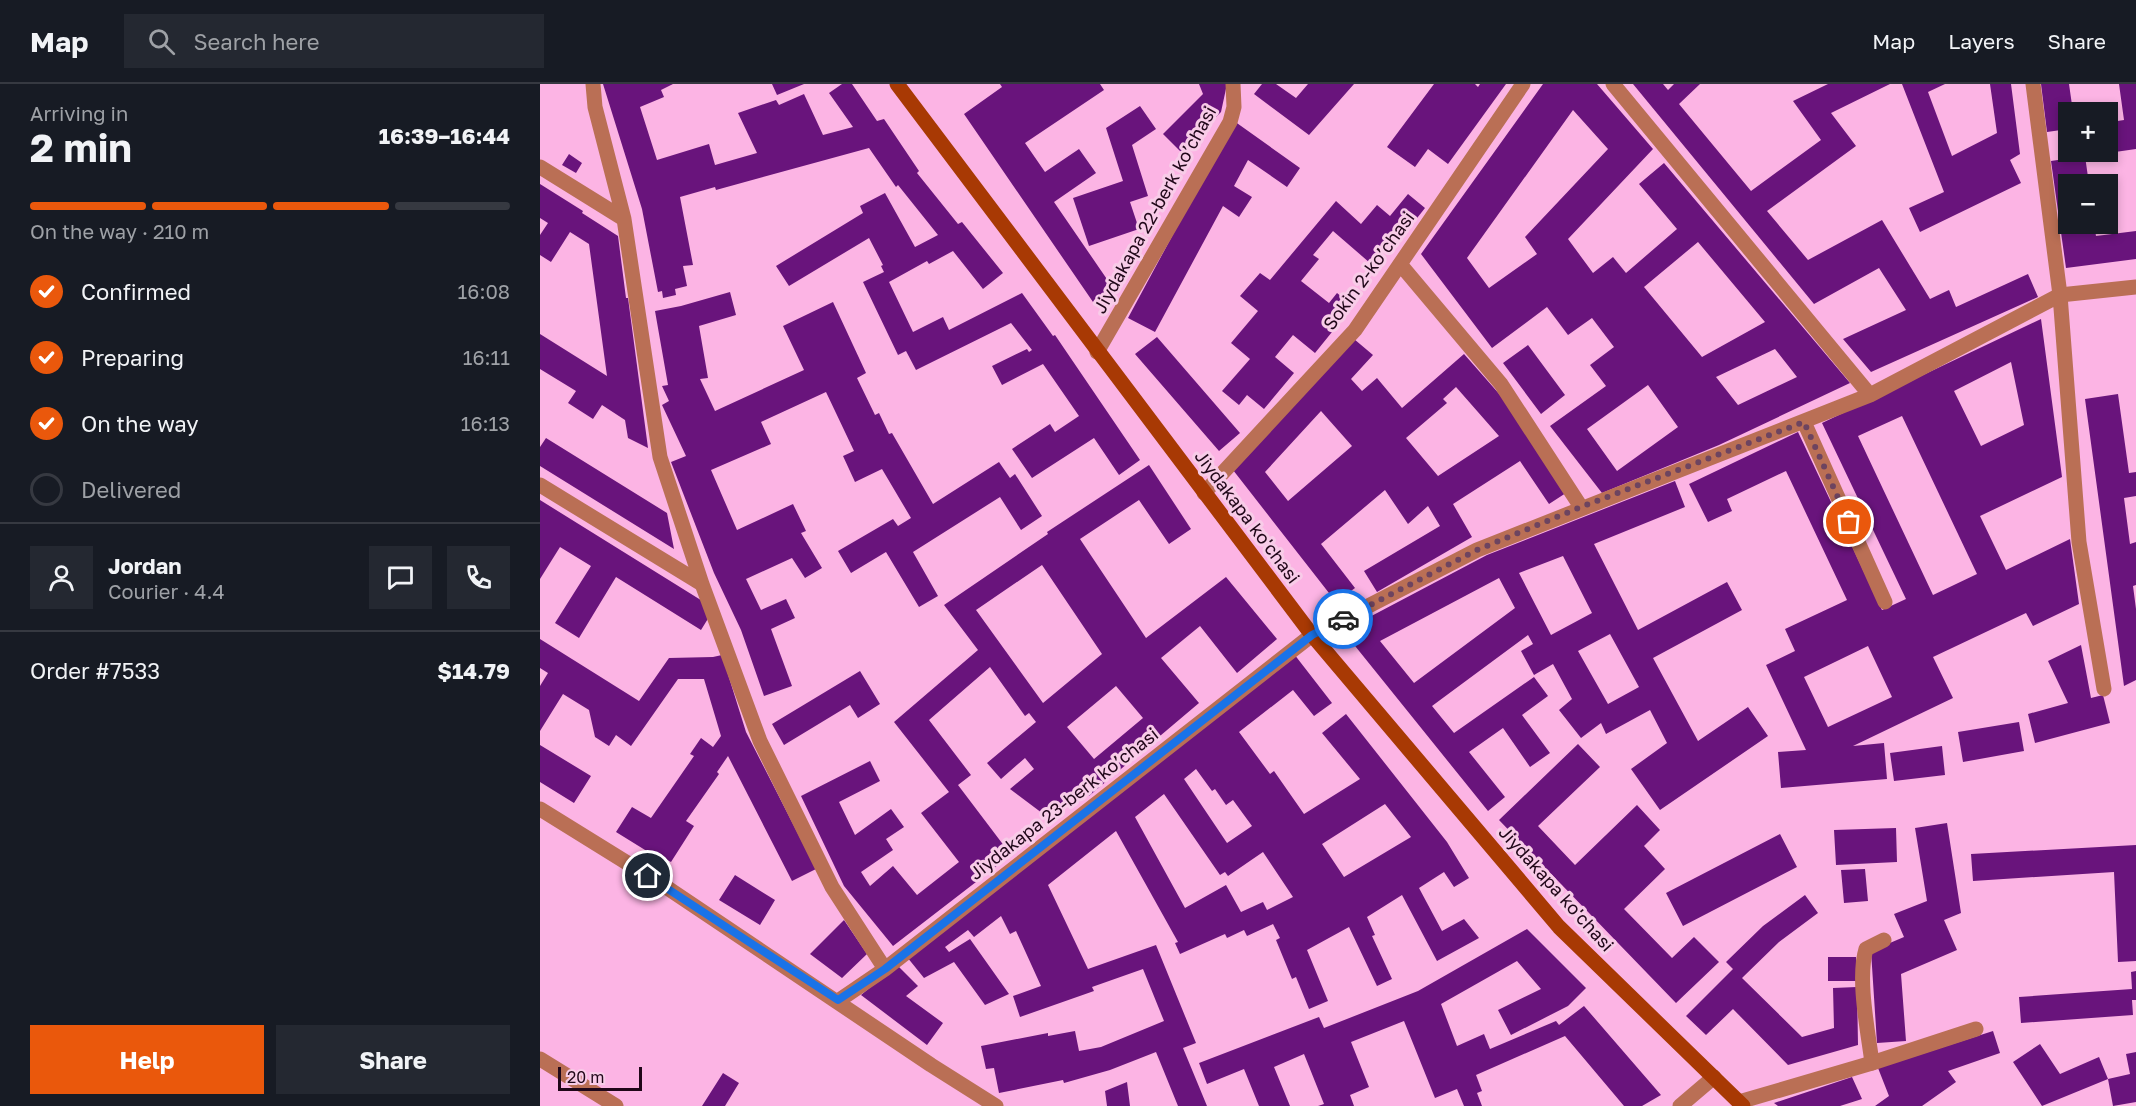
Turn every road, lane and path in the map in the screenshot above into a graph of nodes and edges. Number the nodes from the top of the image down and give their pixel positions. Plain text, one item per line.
1 (593, 84) edge
2 (897, 84) edge
3 (1233, 84) edge
4 (1523, 84) edge
5 (1613, 84) edge
6 (2032, 84) edge
7 (540, 167) edge
8 (624, 219) junction
9 (1400, 264) junction
10 (2136, 287) edge
11 (2060, 295) junction
12 (1097, 352) junction
13 (1870, 395) junction
14 (1804, 422) junction
15 (540, 485) edge
16 (1204, 493) junction
17 (1581, 507) junction
18 (702, 584) junction
19 (1885, 602) dead end
20 (1312, 635) junction
21 (2104, 689) dead end
22 (540, 809) edge
23 (1884, 940) dead end
24 (885, 969) junction
25 (838, 1000) junction
26 (1976, 1029) dead end
27 (540, 1059) edge
28 (1872, 1063) junction
29 (1714, 1077) junction
30 (1741, 1104) edge
31 (616, 1106) edge
32 (996, 1106) edge
33 (1680, 1106) edge

1 - 8 street
2 - 12 street, Jiydakapa ko'chasi
3 - 12 street, Jiydakapa 22-berk koʼchasi
4 - 9 street, Sokin 2-koʼchasi
5 - 13 street
6 - 11 street
7 - 8 street
8 - 18 street
9 - 16 street, Sokin 2-koʼchasi
9 - 17 street
10 - 11 street
11 - 13 street, Jiydakapa 23-berk koʼchasi
11 - 21 street
12 - 16 street, Jiydakapa ko'chasi
13 - 14 street, Jiydakapa 23-berk koʼchasi
14 - 17 street, Jiydakapa 23-berk koʼchasi
14 - 19 street
15 - 18 street
16 - 20 street, Jiydakapa ko'chasi
17 - 20 street, Jiydakapa 23-berk koʼchasi
18 - 24 street
20 - 24 street, Jiydakapa 23-berk koʼchasi
20 - 29 street, Jiydakapa ko'chasi
22 - 25 street
23 - 28 street
24 - 25 street, Jiydakapa 23-berk koʼchasi
25 - 32 street
26 - 28 street
27 - 31 street
28 - 30 street
29 - 30 street, Jiydakapa ko'chasi
29 - 33 street

